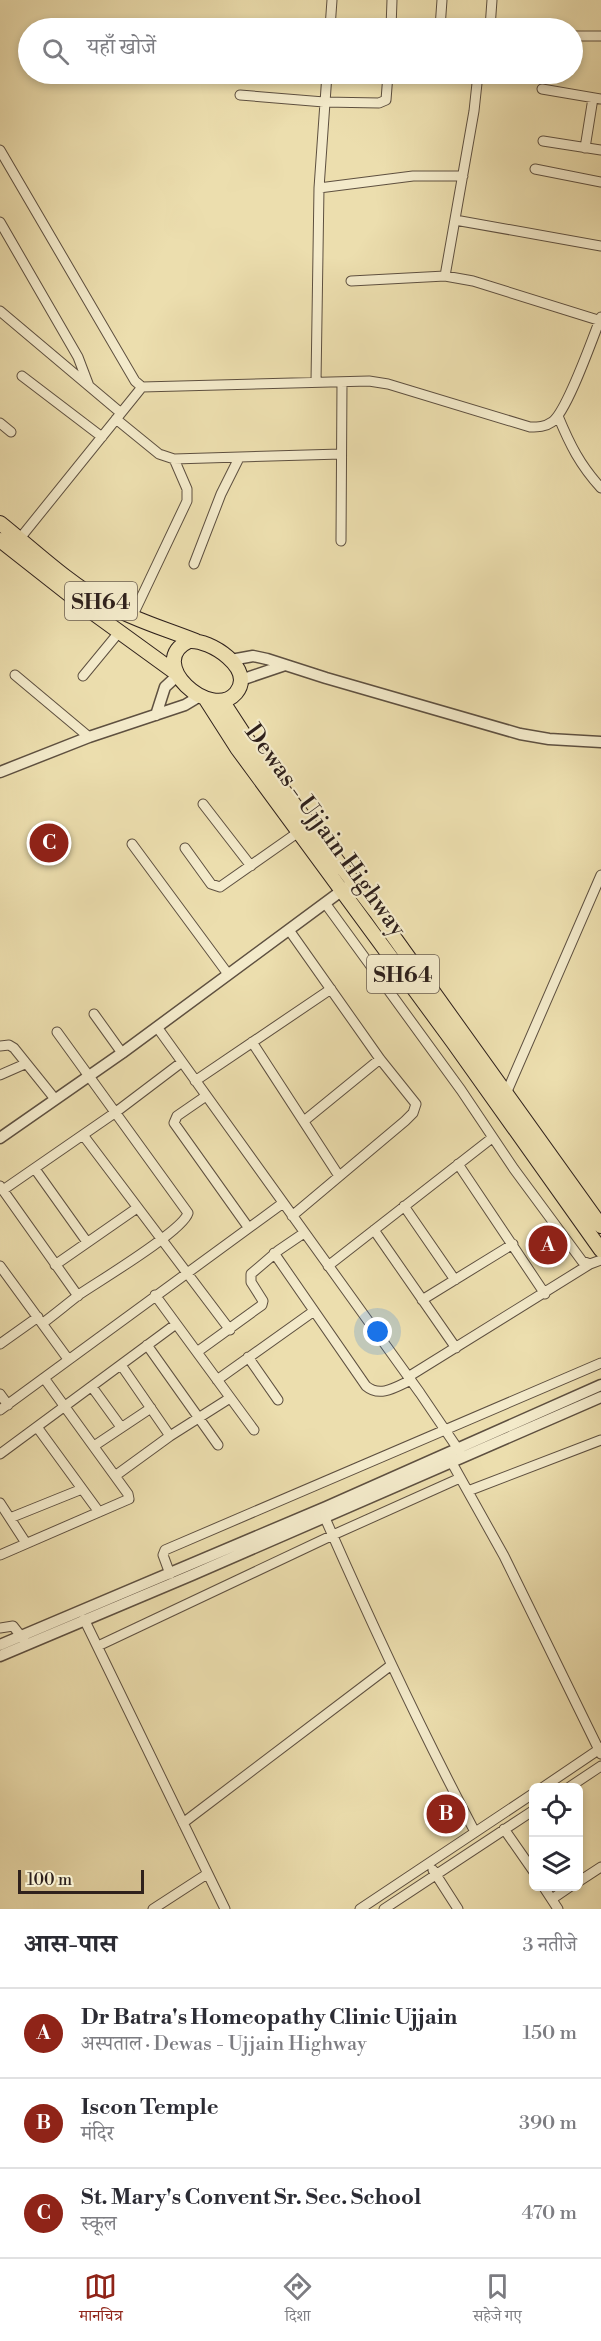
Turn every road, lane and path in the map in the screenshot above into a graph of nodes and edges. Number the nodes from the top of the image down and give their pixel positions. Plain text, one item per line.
1 (332, 0) edge
2 (392, 0) edge
3 (442, 0) edge
4 (492, 0) edge
5 (331, 18) edge
6 (391, 18) edge
7 (441, 18) edge
8 (491, 18) edge
9 (583, 36) edge
10 (601, 36) edge
11 (326, 84) edge
12 (387, 84) edge
13 (477, 84) edge
14 (542, 89) dead end
15 (240, 95) dead end
16 (597, 98) edge
17 (324, 102) junction
18 (543, 141) dead end
19 (585, 148) junction
20 (0, 150) edge
21 (601, 150) edge
22 (535, 169) dead end
23 (463, 176) junction
24 (601, 182) edge
25 (319, 188) junction
26 (455, 220) junction
27 (0, 222) edge
28 (601, 246) edge
29 (445, 276) junction
30 (351, 281) dead end
31 (0, 302) edge
32 (2, 312) edge
33 (601, 319) edge
34 (22, 376) dead end
35 (316, 382) junction
36 (342, 383) junction
37 (89, 386) junction
38 (142, 387) junction
39 (119, 416) junction
40 (558, 416) junction
41 (0, 423) edge
42 (11, 432) dead end
43 (102, 437) junction
44 (341, 454) junction
45 (239, 458) junction
46 (174, 459) junction
47 (601, 488) edge
48 (0, 523) edge
49 (341, 541) dead end
50 (10, 542) edge
51 (194, 564) dead end
52 (132, 617) junction
53 (120, 632) junction
54 (196, 640) junction
55 (231, 660) junction
56 (286, 664) junction
57 (177, 674) junction
58 (15, 675) dead end
59 (83, 676) dead end
60 (241, 681) junction
61 (203, 697) junction
62 (223, 702) junction
63 (156, 715) junction
64 (89, 737) junction
65 (601, 742) edge
66 (0, 772) edge
67 (203, 804) dead end
68 (300, 831) junction
69 (132, 844) dead end
70 (185, 848) dead end
71 (250, 866) junction
72 (601, 875) edge
73 (348, 886) junction
74 (326, 903) junction
75 (289, 930) junction
76 (228, 975) junction
77 (331, 989) junction
78 (94, 1014) dead end
79 (157, 1027) junction
80 (57, 1032) dead end
81 (252, 1042) junction
82 (0, 1046) edge
83 (122, 1053) junction
84 (380, 1059) junction
85 (182, 1062) junction
86 (25, 1064) junction
87 (90, 1074) junction
88 (0, 1075) edge
89 (195, 1081) junction
90 (505, 1095) junction
91 (206, 1096) junction
92 (55, 1099) junction
93 (500, 1109) junction
94 (116, 1112) junction
95 (304, 1122) junction
96 (83, 1135) junction
97 (0, 1138) edge
98 (492, 1138) junction
99 (458, 1164) junction
100 (35, 1169) junction
101 (339, 1176) junction
102 (1, 1188) edge
103 (283, 1203) junction
104 (404, 1206) junction
105 (136, 1208) junction
106 (292, 1216) junction
107 (601, 1226) edge
108 (248, 1227) junction
109 (374, 1230) junction
110 (304, 1233) junction
111 (160, 1240) junction
112 (87, 1242) junction
113 (513, 1244) junction
114 (601, 1250) edge
115 (274, 1253) junction
116 (601, 1260) edge
117 (590, 1264) junction
118 (55, 1265) junction
119 (0, 1266) edge
120 (328, 1266) junction
121 (186, 1272) junction
122 (454, 1280) junction
123 (545, 1294) junction
124 (155, 1295) junction
125 (78, 1296) junction
126 (422, 1299) junction
127 (314, 1311) junction
128 (40, 1320) junction
129 (176, 1324) junction
130 (230, 1330) junction
131 (0, 1344) edge
132 (147, 1346) junction
133 (456, 1348) junction
134 (197, 1352) junction
135 (248, 1357) junction
136 (68, 1359) junction
137 (601, 1362) edge
138 (121, 1365) junction
139 (44, 1378) junction
140 (410, 1378) junction
141 (217, 1380) junction
142 (601, 1385) edge
143 (92, 1387) junction
144 (0, 1394) edge
145 (230, 1398) junction
146 (278, 1400) dead end
147 (600, 1400) edge
148 (66, 1406) junction
149 (4, 1408) edge
150 (151, 1408) junction
151 (200, 1419) junction
152 (37, 1427) junction
153 (121, 1427) junction
154 (254, 1430) dead end
155 (445, 1430) junction
156 (170, 1436) junction
157 (601, 1440) edge
158 (218, 1444) dead end
159 (94, 1446) junction
160 (457, 1448) junction
161 (0, 1454) edge
162 (464, 1458) junction
163 (452, 1463) junction
164 (115, 1476) junction
165 (460, 1478) junction
166 (82, 1489) junction
167 (468, 1491) junction
168 (0, 1503) edge
169 (99, 1512) junction
170 (10, 1518) junction
171 (325, 1518) junction
172 (333, 1535) junction
173 (26, 1543) junction
174 (0, 1555) edge
175 (190, 1571) junction
176 (170, 1574) junction
177 (84, 1619) junction
178 (0, 1628) edge
179 (52, 1628) junction
180 (28, 1639) junction
181 (0, 1645) edge
182 (98, 1646) junction
183 (0, 1656) edge
184 (390, 1666) junction
185 (600, 1751) edge
186 (601, 1766) edge
187 (550, 1783) edge
188 (576, 1783) edge
189 (529, 1796) edge
190 (529, 1813) edge
191 (183, 1823) junction
192 (504, 1829) junction
193 (475, 1832) junction
194 (428, 1863) junction
195 (529, 1865) edge
196 (601, 1867) edge
197 (207, 1874) junction
198 (436, 1875) junction
199 (583, 1879) edge
200 (546, 1891) edge
201 (565, 1891) edge
202 (552, 1899) junction
203 (153, 1909) edge
204 (225, 1909) edge
205 (360, 1909) edge
206 (384, 1909) edge
207 (458, 1909) edge
208 (558, 1909) edge

1 - 5 street
2 - 6 street
3 - 7 street
4 - 8 street
9 - 10 street
11 - 17 street
12 - 17 street
13 - 23 street
14 - 16 street
15 - 17 street
16 - 19 street
17 - 25 street
18 - 19 street
19 - 21 street
20 - 38 street
22 - 24 street
23 - 25 street
23 - 26 street
25 - 35 street
26 - 28 street
26 - 29 street
27 - 37 street
29 - 30 street
29 - 33 street
31 - 32 street
32 - 37 street
33 - 40 street
34 - 43 street
35 - 36 street
35 - 38 street
36 - 40 street
36 - 44 street
37 - 39 street
38 - 39 street
39 - 43 street
39 - 46 street
40 - 47 street
41 - 42 street
43 - 50 street
44 - 45 street
44 - 49 street
45 - 46 street
45 - 51 street
46 - 52 street
48 - 50 main road, Dewas - Ujjain Highway / SH64
50 - 52 main road, Dewas - Ujjain Highway / SH64
50 - 53 main road, Dewas - Ujjain Highway / SH64
52 - 54 main road, Dewas - Ujjain Highway / SH64
53 - 57 main road, Dewas - Ujjain Highway / SH64
53 - 59 street
54 - 55 main road, Dewas - Ujjain Highway / SH64
54 - 57 main road
55 - 56 street
55 - 60 main road
56 - 60 street
56 - 65 street
57 - 61 main road, Dewas - Ujjain Highway / SH64
57 - 63 street
58 - 64 street
60 - 62 main road, Dewas - Ujjain Highway
61 - 62 main road, Dewas - Ujjain Highway / SH64
61 - 63 street
61 - 68 main road, Dewas - Ujjain Highway / SH64
62 - 73 main road, Dewas - Ujjain Highway / SH64
63 - 64 street
64 - 66 street
67 - 71 street
68 - 71 street
68 - 73 main road, Dewas - Ujjain Highway / SH64
69 - 76 street
70 - 71 street
72 - 90 street
73 - 74 street
73 - 90 main road, Dewas - Ujjain Highway / SH64
73 - 93 main road, Dewas - Ujjain Highway / SH64
74 - 75 street
74 - 98 street
75 - 76 street
75 - 77 street
76 - 79 street
77 - 81 street
77 - 84 street
78 - 83 street
79 - 83 street
79 - 85 street
80 - 87 street
81 - 89 street
81 - 95 street
82 - 86 street
83 - 87 street
84 - 95 street
84 - 101 street
85 - 89 street
85 - 94 street
86 - 88 street
86 - 92 street
87 - 92 street
87 - 94 street
89 - 91 street
90 - 93 street
90 - 107 main road, Dewas - Ujjain Highway / SH64
91 - 103 street
91 - 108 street
92 - 97 street
93 - 114 main road, Dewas - Ujjain Highway / SH64
94 - 96 street
94 - 111 street
95 - 101 street
96 - 100 street
96 - 105 street
98 - 99 street
98 - 117 street
99 - 104 street
99 - 113 street
100 - 102 street
100 - 112 street
101 - 106 street
102 - 118 street
103 - 106 street
103 - 108 street
104 - 109 street
104 - 122 street
105 - 111 street
105 - 112 street
106 - 110 street
108 - 121 street
109 - 120 street
109 - 126 street
110 - 115 street
110 - 120 street
111 - 121 street
111 - 125 street
112 - 118 street
113 - 122 street
113 - 123 street
115 - 127 street
115 - 130 street
116 - 117 street
117 - 123 street
118 - 125 street
119 - 128 street
120 - 140 street
121 - 124 street
121 - 130 street
122 - 126 street
123 - 133 street
124 - 129 street
124 - 136 street
125 - 128 street
126 - 133 street
127 - 135 street
127 - 140 street
128 - 131 street
128 - 136 street
129 - 132 street
129 - 134 street
130 - 134 street
132 - 138 street
132 - 151 street
133 - 140 street
134 - 141 street
135 - 141 street
135 - 146 street
136 - 139 street
137 - 155 street
138 - 143 street
138 - 150 street
139 - 148 street
139 - 149 street
140 - 155 street
141 - 145 street
142 - 160 street
143 - 148 street
143 - 153 street
144 - 149 street
145 - 151 street
145 - 154 street
147 - 162 street
148 - 152 street
148 - 159 street
150 - 153 street
150 - 156 street
151 - 156 street
151 - 158 street
152 - 161 street
152 - 166 street
153 - 159 street
155 - 160 street
155 - 176 street
156 - 164 street
157 - 167 street
159 - 164 street
160 - 162 street
160 - 175 street
162 - 163 street
163 - 165 street
163 - 171 street
164 - 169 street
165 - 167 street
165 - 172 street
166 - 169 street
166 - 170 street
167 - 185 street
168 - 170 street
169 - 173 street
170 - 173 street
171 - 172 street
171 - 175 street
172 - 182 street
172 - 184 street
173 - 174 street
175 - 176 street
175 - 177 street
176 - 179 street
177 - 179 street
177 - 182 street
178 - 180 street
179 - 180 street
180 - 181 street
180 - 183 street
182 - 191 street
184 - 191 street
184 - 193 street
185 - 187 street
186 - 188 street
189 - 193 street
190 - 192 street
191 - 197 street
192 - 195 street
192 - 198 street
193 - 194 street
194 - 198 street
194 - 205 street
196 - 199 street
197 - 203 street
197 - 204 street
198 - 206 street
198 - 207 street
200 - 202 street
201 - 202 street
202 - 208 street

